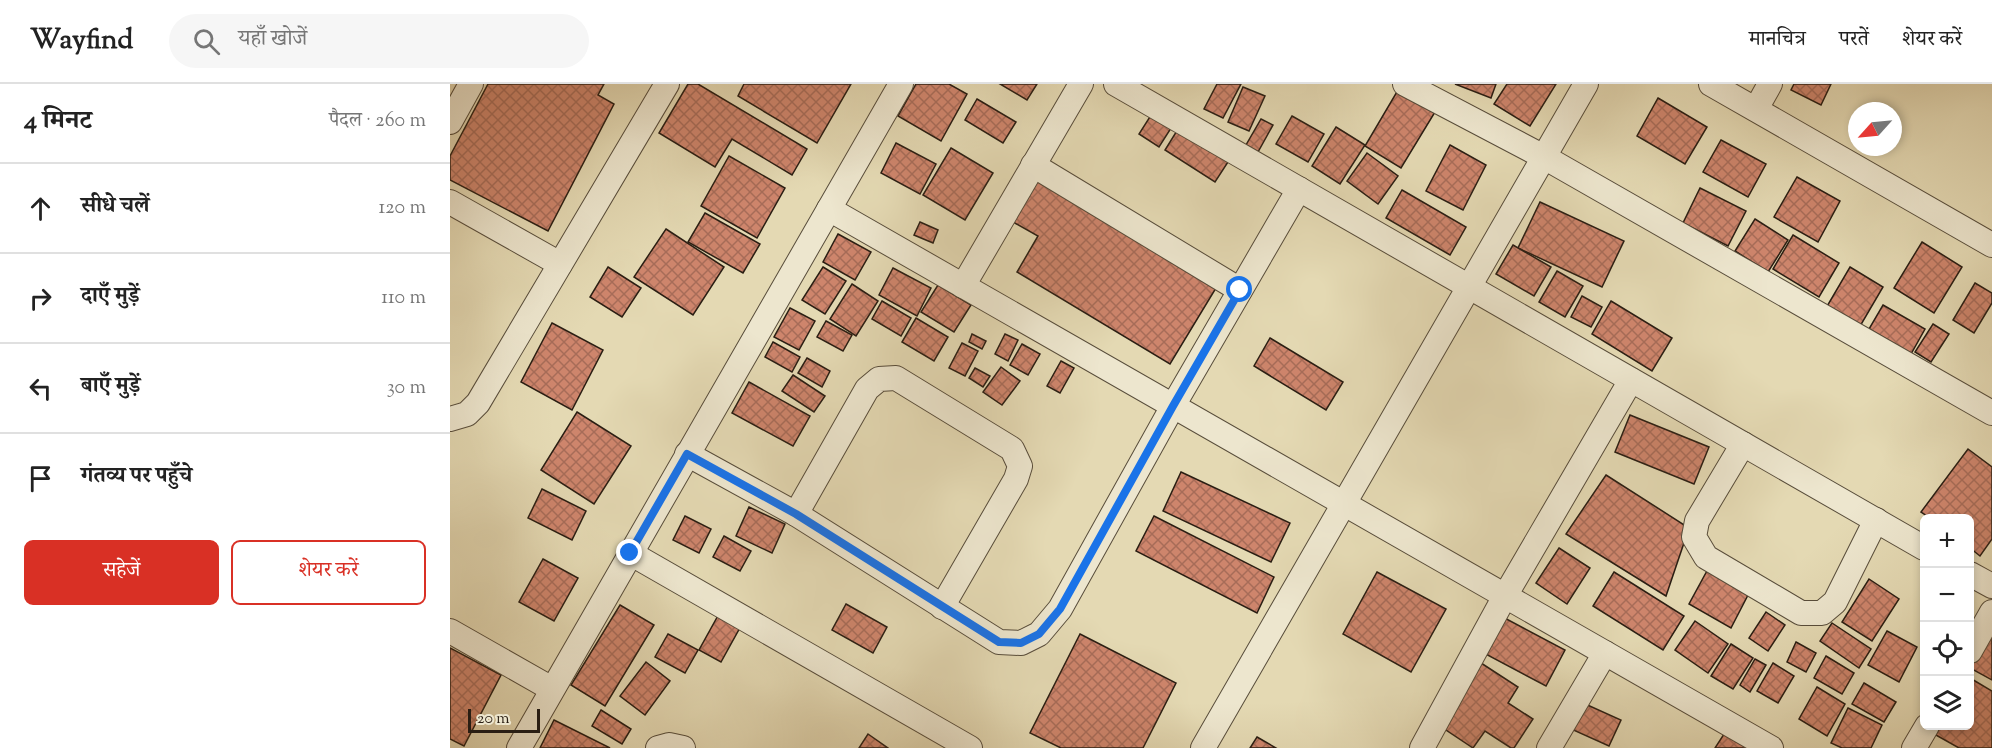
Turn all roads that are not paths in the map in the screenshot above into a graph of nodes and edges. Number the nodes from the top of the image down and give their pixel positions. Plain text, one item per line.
1 (471, 84) edge
2 (667, 84) edge
3 (901, 84) edge
4 (1080, 84) edge
5 (1116, 84) edge
6 (1405, 84) edge
7 (1586, 84) edge
8 (1711, 84) edge
9 (1770, 84) edge
10 (1756, 109) junction
11 (450, 122) edge
12 (1544, 157) junction
13 (1033, 165) junction
14 (1299, 189) junction
15 (450, 202) edge
16 (829, 208) junction
17 (1992, 245) edge
18 (560, 264) junction
19 (963, 286) junction
20 (1468, 287) junction
21 (1240, 290) junction
22 (1631, 380) junction
23 (1173, 406) junction
24 (1992, 413) edge
25 (450, 419) edge
26 (1743, 444) junction
27 (687, 454) junction
28 (1344, 503) junction
29 (796, 514) junction
30 (1876, 520) junction
31 (1920, 546) edge
32 (630, 553) junction
33 (1974, 575) edge
34 (1992, 586) edge
35 (1505, 596) junction
36 (942, 607) junction
37 (1992, 612) edge
38 (450, 631) edge
39 (1974, 644) edge
40 (1605, 653) junction
41 (552, 690) junction
42 (1925, 730) edge
43 (1557, 746) edge
44 (519, 748) edge
45 (658, 748) edge
46 (683, 748) edge
47 (970, 748) edge
48 (1203, 748) edge
49 (1422, 748) edge
50 (1771, 748) edge
51 (1914, 748) edge

1 - 11 street
2 - 18 street
3 - 16 street
4 - 13 street
5 - 14 street
6 - 12 street
7 - 12 street
8 - 10 street
9 - 10 street
10 - 17 street
12 - 20 street
12 - 24 street
13 - 19 street
13 - 21 street
14 - 20 street
14 - 21 street
15 - 18 street
16 - 19 street
16 - 27 street
18 - 25 street
19 - 23 street
20 - 22 street
20 - 28 street
21 - 23 street
22 - 26 street
22 - 35 street
23 - 28 street
23 - 36 street
26 - 30 street
26 - 30 street
27 - 29 street
27 - 32 street
28 - 35 street
28 - 48 street
29 - 36 street
29 - 36 street
30 - 31 street
32 - 41 street
32 - 47 street
33 - 34 street
35 - 40 street
35 - 49 street
37 - 39 street
38 - 41 street
40 - 43 street
40 - 50 street
41 - 44 street
42 - 51 street
45 - 46 street

